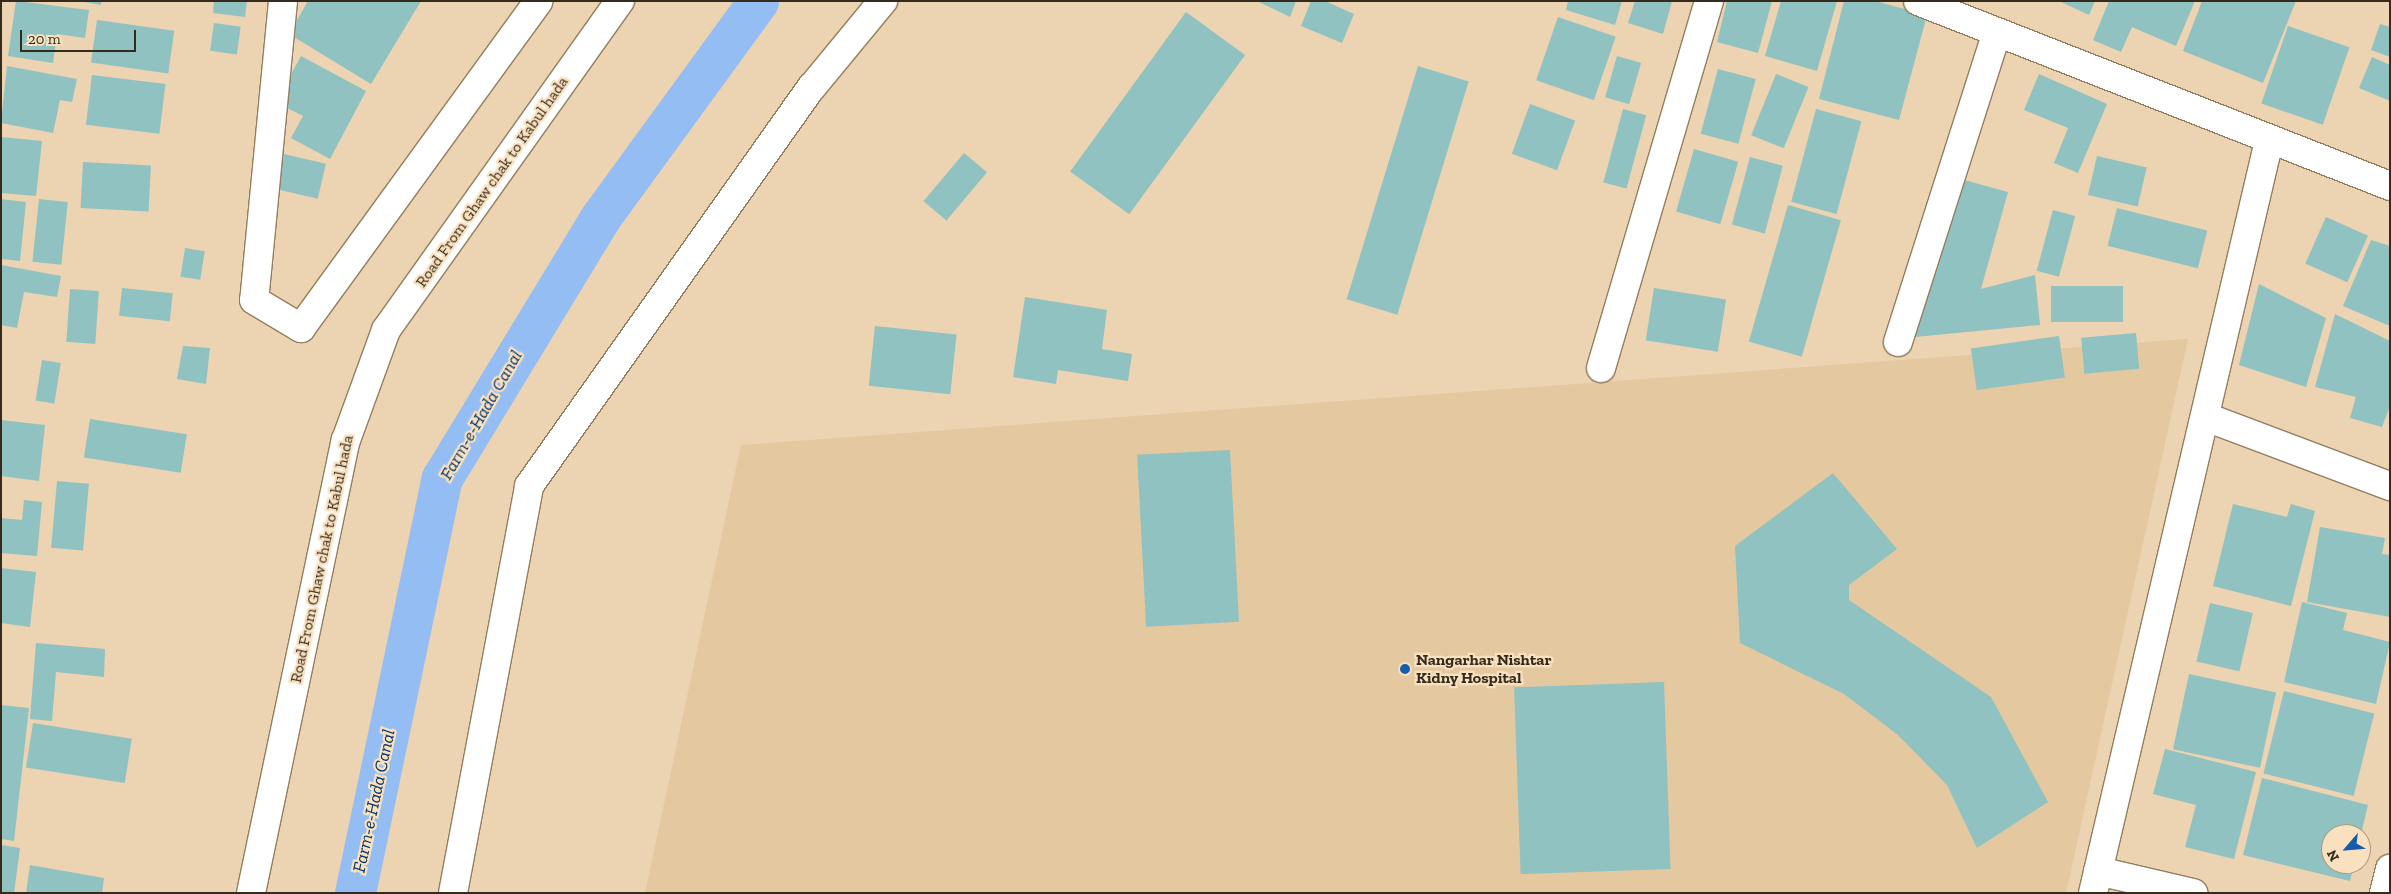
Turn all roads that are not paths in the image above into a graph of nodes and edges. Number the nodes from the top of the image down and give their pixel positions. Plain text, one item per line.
1 (283, 1) edge
2 (538, 1) edge
3 (620, 1) edge
4 (883, 1) edge
5 (1709, 1) edge
6 (1918, 1) edge
7 (1997, 32) junction
8 (2268, 141) junction
9 (2390, 186) edge
10 (1898, 342) dead end
11 (1601, 368) dead end
12 (2206, 417) junction
13 (2390, 486) edge
14 (2390, 869) edge
15 (2096, 882) edge
16 (251, 893) edge
17 (453, 893) edge
18 (2193, 893) edge
19 (2384, 893) edge

1 - 2 street
3 - 16 street, Road From Ghaw chak to Kabul hada
4 - 17 street
5 - 11 street
6 - 7 street
7 - 8 street
7 - 10 street
8 - 9 street
8 - 12 street
12 - 13 street
12 - 15 street
14 - 19 street
15 - 18 street

